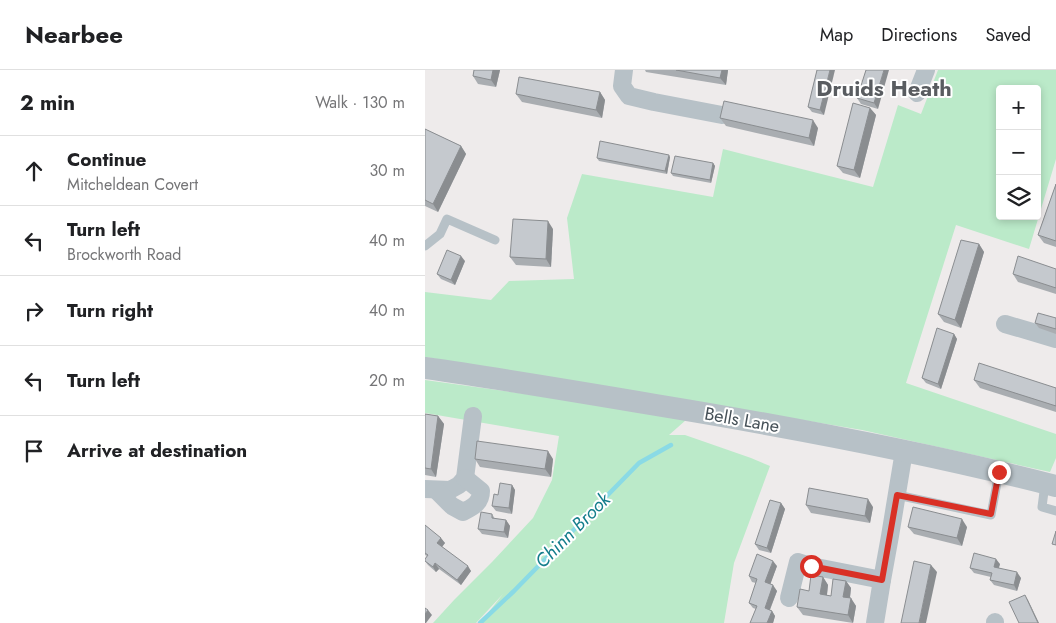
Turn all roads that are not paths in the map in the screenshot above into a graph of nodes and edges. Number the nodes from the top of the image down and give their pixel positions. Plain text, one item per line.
1 (624, 70) edge
2 (926, 70) edge
3 (917, 93) dead end
4 (722, 114) edge
5 (495, 240) dead end
6 (425, 246) edge
7 (1005, 324) dead end
8 (1056, 339) edge
9 (425, 368) edge
10 (473, 416) dead end
11 (904, 451) junction
12 (999, 472) junction
13 (465, 478) junction
14 (1051, 485) edge
15 (430, 489) edge
16 (897, 495) junction
17 (1056, 511) edge
18 (882, 580) junction
19 (789, 598) dead end
20 (875, 623) edge

1 - 4 street
2 - 3 street
5 - 6 lane
7 - 8 street
9 - 11 street, Bells Lane
10 - 13 street
11 - 12 street, Bells Lane
11 - 16 street
12 - 14 street, Bells Lane
12 - 16 lane
13 - 15 street
13 - 15 street
14 - 17 lane
16 - 18 street
18 - 19 street
18 - 20 street

